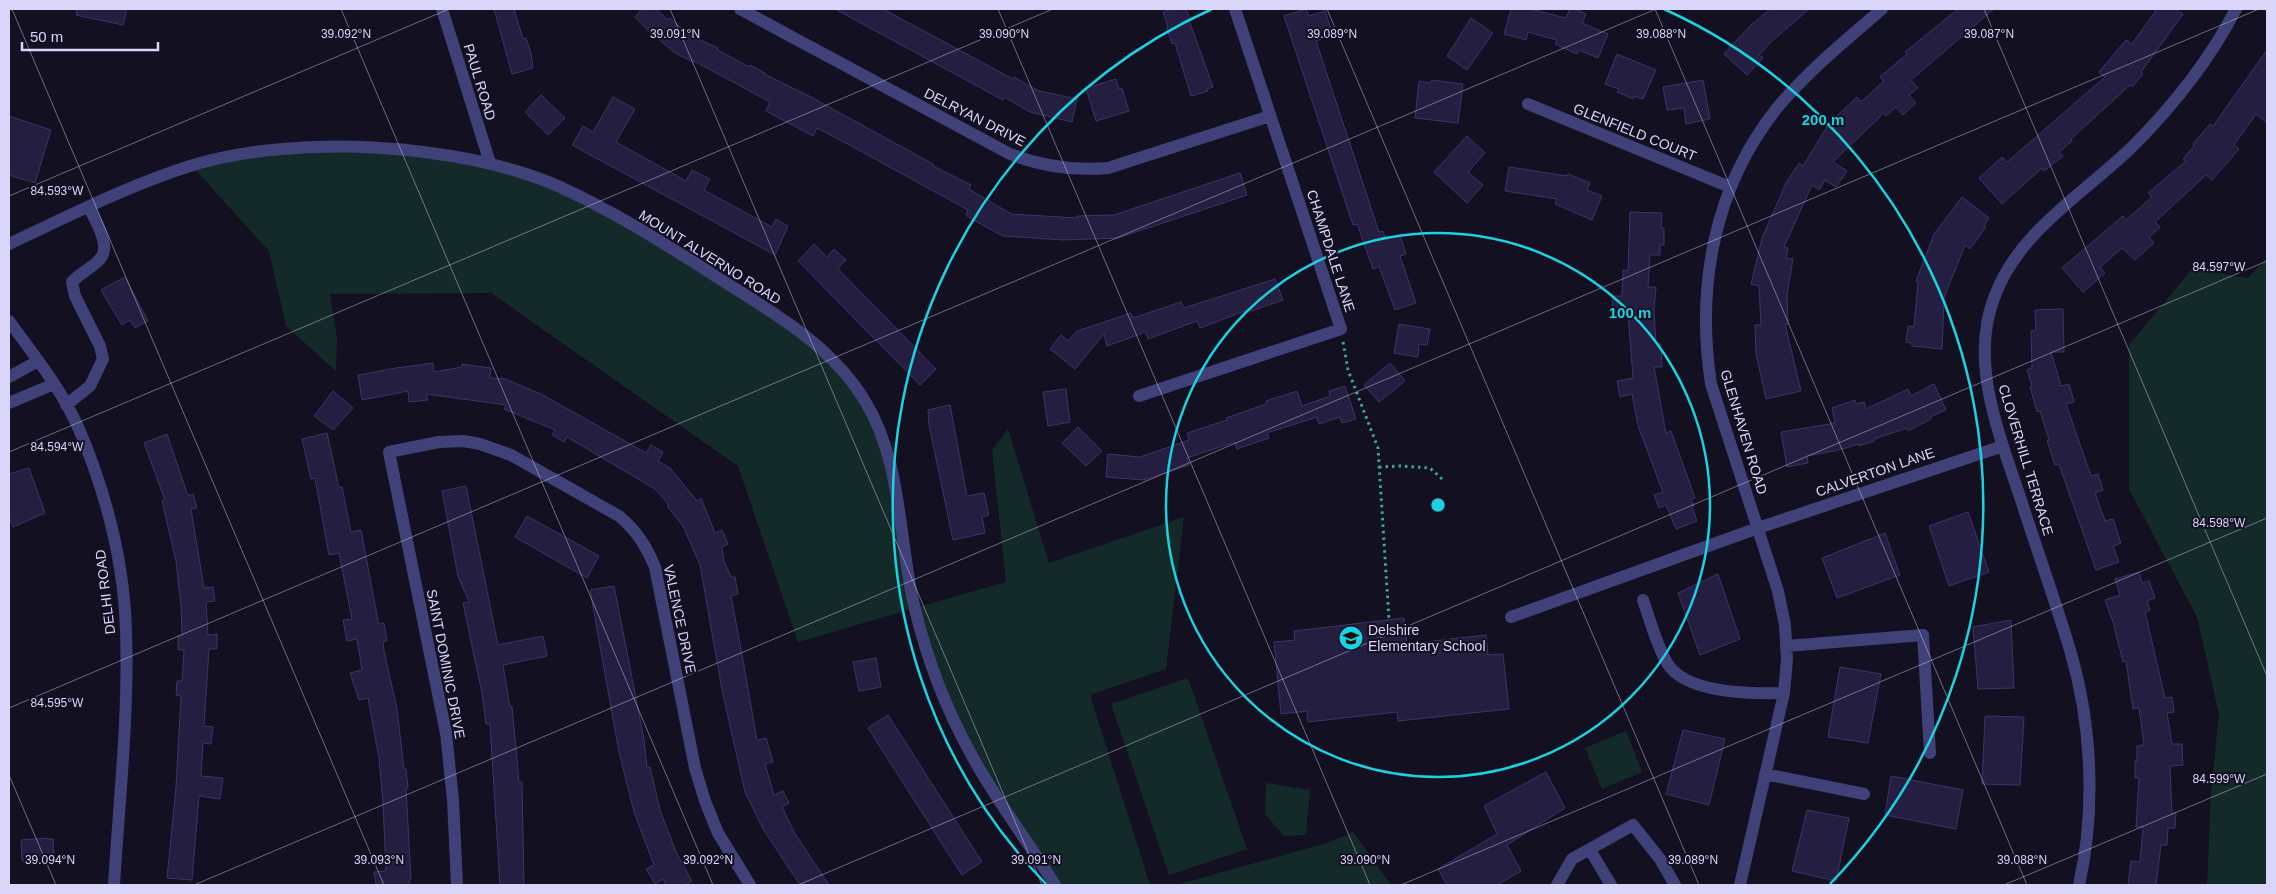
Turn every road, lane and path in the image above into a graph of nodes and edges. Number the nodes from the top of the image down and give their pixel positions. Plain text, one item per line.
1 (442, 9) edge
2 (740, 9) edge
3 (1235, 9) edge
4 (1882, 9) edge
5 (2236, 9) edge
6 (1528, 104) dead end
7 (1270, 116) junction
8 (490, 163) junction
9 (1730, 188) junction
10 (89, 208) junction
11 (9, 244) edge
12 (9, 321) edge
13 (1341, 330) junction
14 (38, 361) junction
15 (9, 377) edge
16 (54, 384) junction
17 (1139, 396) dead end
18 (9, 402) edge
19 (66, 405) junction
20 (2003, 446) junction
21 (389, 452) joint
22 (1379, 467) junction
23 (1442, 479) dead end
24 (1758, 528) junction
25 (1643, 600) dead end
26 (1511, 617) dead end
27 (1389, 620) dead end
28 (1786, 646) junction
29 (1784, 693) junction
30 (1930, 753) dead end
31 (1765, 774) junction
32 (1864, 794) dead end
33 (1590, 850) junction
34 (114, 885) edge
35 (457, 885) edge
36 (750, 885) edge
37 (1055, 885) edge
38 (1557, 885) edge
39 (1611, 885) edge
40 (1675, 885) edge
41 (1740, 885) edge
42 (2078, 885) edge

1 - 8 street, PAUL ROAD
2 - 7 street, DELRYAN DRIVE
3 - 7 street, CHAMPDALE LANE
4 - 9 street, GLENHAVEN ROAD
5 - 20 street, CLOVERHILL TERRACE
6 - 9 street, GLENFIELD COURT
7 - 13 street, CHAMPDALE LANE
8 - 10 street, MOUNT ALVERNO ROAD
8 - 37 street, MOUNT ALVERNO ROAD
9 - 24 street, GLENHAVEN ROAD
10 - 11 street, MOUNT ALVERNO ROAD
10 - 19 street
12 - 14 street, DELHI ROAD
13 - 17 street, CHAMPDALE LANE
13 - 22 path
14 - 15 street
14 - 16 street, DELHI ROAD
16 - 18 street
16 - 19 street, DELHI ROAD
19 - 34 street, DELHI ROAD
20 - 24 street, CALVERTON LANE
20 - 42 street, CLOVERHILL TERRACE
21 - 35 street, SAINT DOMINIC DRIVE
21 - 36 street, VALENCE DRIVE
22 - 23 path
22 - 27 path
24 - 26 street, CALVERTON LANE
24 - 28 street, GLENHAVEN ROAD
25 - 29 street
28 - 29 street, GLENHAVEN ROAD
28 - 30 street
29 - 31 street, GLENHAVEN ROAD
31 - 32 street
31 - 41 street, GLENHAVEN ROAD
33 - 38 street
33 - 39 street
33 - 40 street

